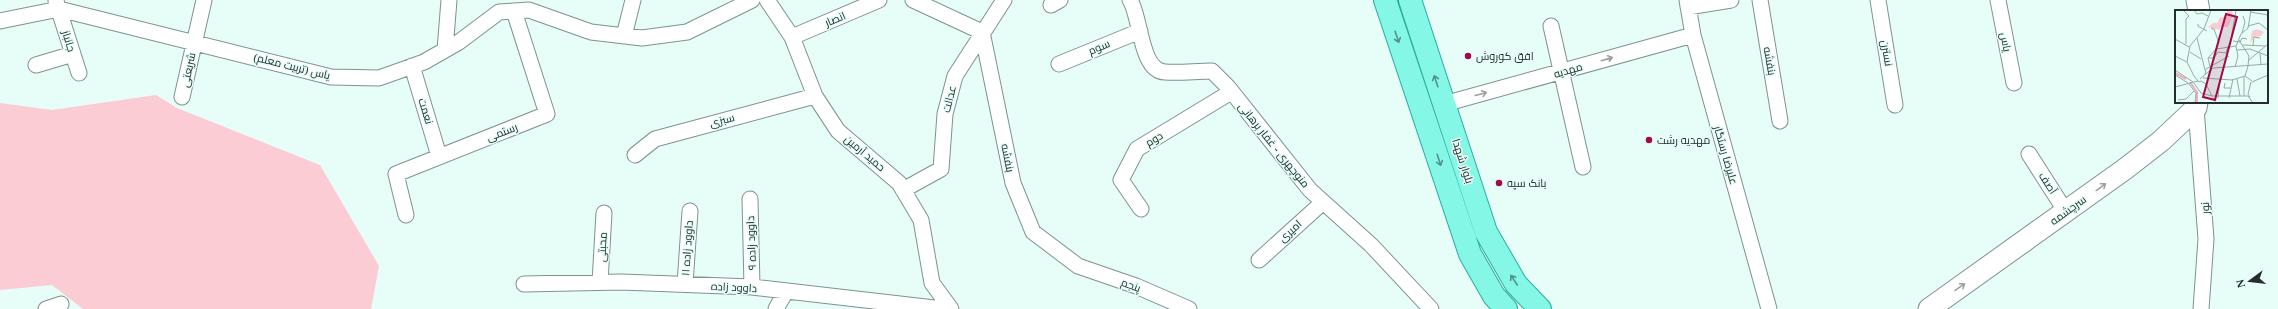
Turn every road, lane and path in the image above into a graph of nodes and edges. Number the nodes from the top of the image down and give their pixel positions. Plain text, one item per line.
1 (204, 0) edge
2 (449, 0) edge
3 (633, 0) edge
4 (752, 0) edge
5 (767, 0) edge
6 (879, 0) edge
7 (913, 0) edge
8 (1004, 0) edge
9 (1130, 0) edge
10 (1385, 0) edge
11 (1410, 0) edge
12 (1731, 0) edge
13 (1760, 0) edge
14 (1878, 0) edge
15 (1998, 0) edge
16 (2197, 0) edge
17 (1687, 3) edge
18 (57, 4) edge
19 (2199, 10) edge
20 (514, 11) junction
21 (0, 21) edge
22 (1551, 26) dead end
23 (1140, 31) junction
24 (982, 32) junction
25 (1693, 35) junction
26 (624, 36) junction
27 (792, 37) junction
28 (194, 42) junction
29 (446, 50) junction
30 (73, 54) junction
31 (1059, 64) dead end
32 (36, 65) dead end
33 (412, 66) junction
34 (1561, 72) junction
35 (79, 73) dead end
36 (2014, 83) dead end
37 (1231, 92) junction
38 (815, 96) junction
39 (182, 97) dead end
40 (1444, 104) junction
41 (1895, 105) dead end
42 (2196, 105) edge
43 (1422, 112) junction
44 (1780, 122) dead end
45 (2029, 154) dead end
46 (635, 155) dead end
47 (439, 156) junction
48 (1583, 167) dead end
49 (903, 190) junction
50 (750, 199) dead end
51 (1322, 203) junction
52 (1140, 210) dead end
53 (690, 211) dead end
54 (604, 212) dead end
55 (2066, 212) junction
56 (406, 215) dead end
57 (1259, 260) dead end
58 (1072, 262) joint
59 (600, 282) junction
60 (524, 284) dead end
61 (685, 284) junction
62 (752, 287) junction
63 (786, 290) junction
64 (61, 304) dead end
65 (910, 307) edge
66 (46, 309) edge
67 (776, 309) edge
68 (943, 309) edge
69 (951, 309) edge
70 (1189, 309) edge
71 (1431, 309) edge
72 (1506, 309) edge
73 (1540, 309) edge
74 (1770, 309) edge
75 (1929, 309) edge
76 (2201, 309) edge

1 - 28 street, شریعتی
2 - 29 street
3 - 26 street
4 - 26 street, یاس (تربیت معلم)
5 - 27 street, حمید آرمین
6 - 27 street, انصار
7 - 24 street
8 - 24 street, عدالت
9 - 23 street, منوچهری - غفار برهانی
10 -> 43 main road, بلوار شهدا
40 -> 11 main road, بلوار شهدا
12 - 17 street
13 - 44 street, بنفشه
14 - 41 street, نسترن
15 - 36 street, یاس
16 - 19 main road
17 - 25 street, علیرضا رستگار
18 - 21 street, یاس (تربیت معلم)
18 - 28 street, یاس (تربیت معلم)
18 - 30 street, جانباز
20 - 26 street, یاس (تربیت معلم)
20 - 29 street, یاس (تربیت معلم)
20 - 47 street, رستمی
22 - 34 street
23 - 31 street, سوم
23 - 37 street, منوچهری - غفار برهانی
24 - 49 street, عدالت
24 - 58 street, بنفشه
34 -> 25 street, مهدیه
25 - 74 street, علیرضا رستگار
27 - 38 street, حمید آرمین
28 - 33 street, یاس (تربیت معلم)
28 - 39 street, شریعتی
29 - 33 street, یاس (تربیت معلم)
30 - 32 street
30 - 35 street, جانباز
33 - 47 street, نعمت
40 -> 34 street, مهدیه
34 - 48 street
37 - 51 street, منوچهری - غفار برهانی
37 - 52 street, دوم
38 - 46 street, سبزی
38 - 49 street, حمید آرمین
40 - 43 main road
73 -> 40 main road, بلوار شهدا
55 -> 42 main road, سرچشمه
42 - 76 street, نور
43 -> 72 main road, بلوار شهدا
45 - 55 street, آصف
47 - 56 street, رستمی
49 - 69 street, حمید آرمین
50 - 62 street, داوود زاده ۹
51 - 57 street, امیری
51 - 71 street, منوچهری - غفار برهانی
53 - 61 street, داوود زاده ۱۱
54 - 59 street, محبتی
75 -> 55 main road, سرچشمه
58 - 70 street, پنجم
59 - 60 street, داوود زاده
59 - 61 street, داوود زاده
61 - 62 street, داوود زاده
62 - 63 street, داوود زاده
63 - 65 street, داوود زاده
63 - 67 street
64 - 66 street
65 - 68 street, داوود زاده

